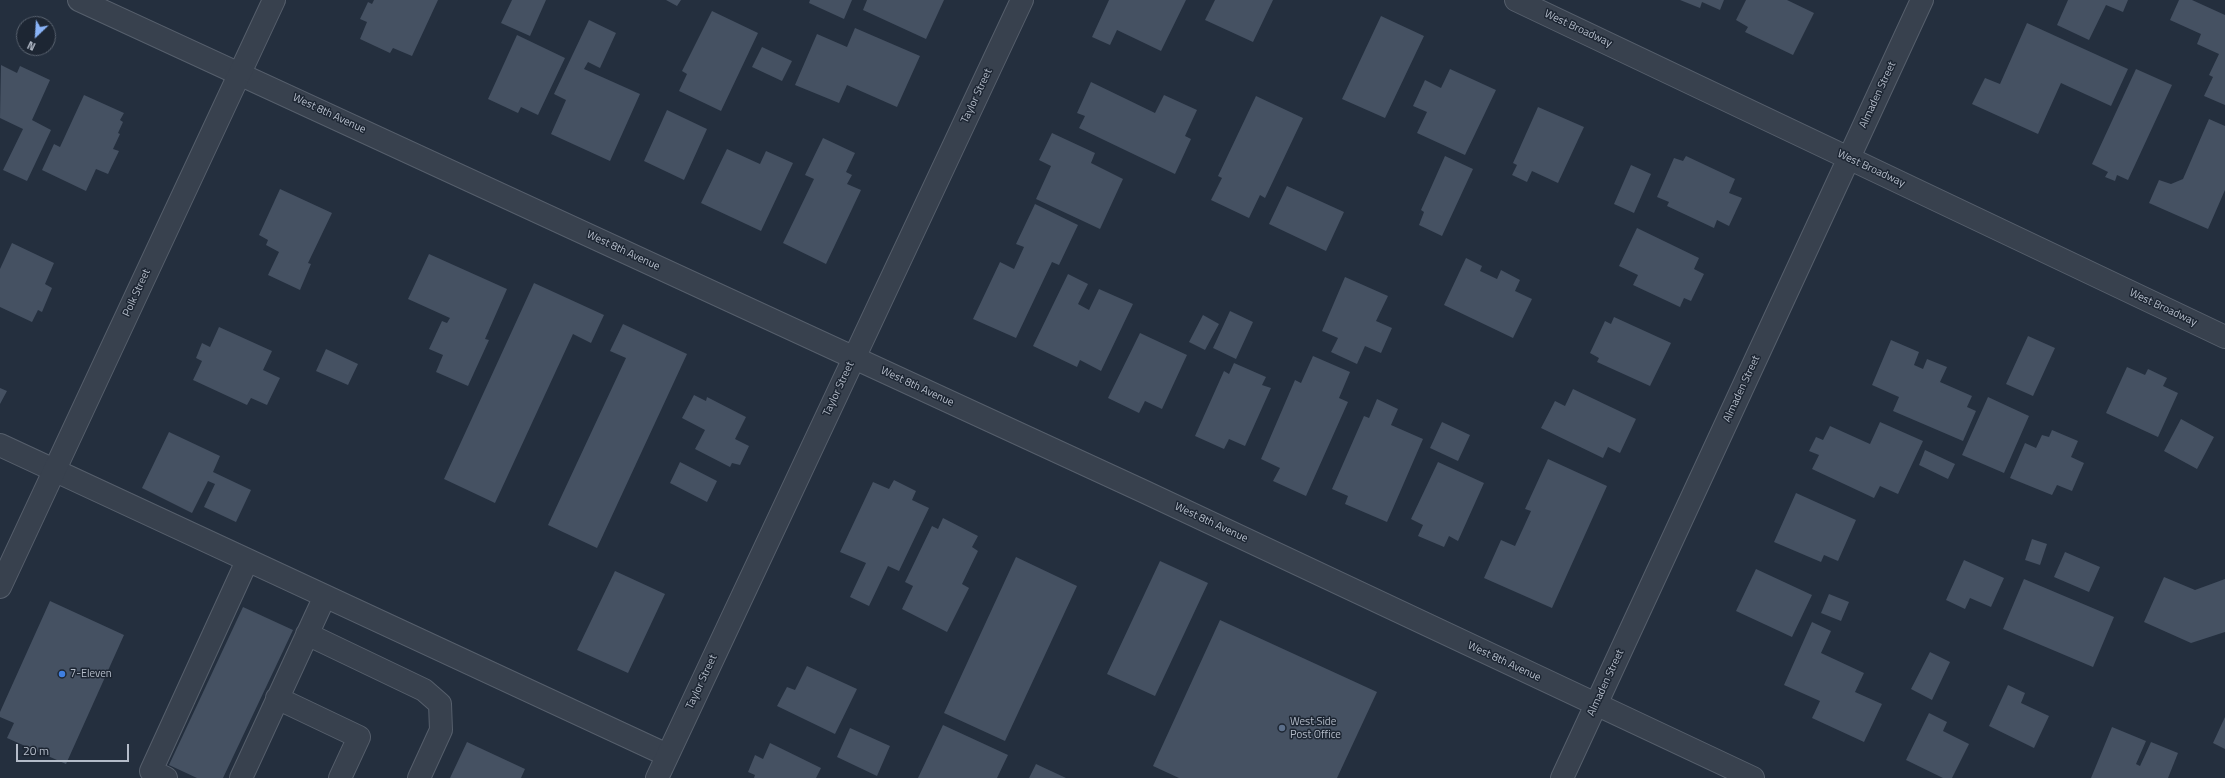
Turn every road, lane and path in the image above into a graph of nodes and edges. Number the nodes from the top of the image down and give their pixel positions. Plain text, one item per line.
1 (79, 0) edge
2 (274, 0) edge
3 (1022, 0) edge
4 (1516, 0) edge
5 (1922, 0) edge
6 (240, 73) junction
7 (1849, 158) junction
8 (2223, 332) edge
9 (854, 358) junction
10 (0, 445) edge
11 (54, 470) junction
12 (247, 561) junction
13 (0, 587) edge
14 (325, 596) junction
15 (307, 634) junction
16 (278, 683) junction
17 (1595, 705) junction
18 (667, 756) junction
19 (166, 778) edge
20 (242, 778) edge
21 (340, 778) edge
22 (419, 778) edge
23 (657, 778) edge
24 (1562, 778) edge
25 (1753, 778) edge

1 - 6 street, West 8th Avenue
2 - 6 street, Polk Street
3 - 9 street, Taylor Street
4 - 7 street, West Broadway
5 - 7 street, Almaden Street
6 - 9 street, West 8th Avenue
6 - 11 street, Polk Street
7 - 8 street, West Broadway
7 - 17 street, Almaden Street
9 - 17 street, West 8th Avenue
9 - 18 street, Taylor Street
10 - 11 street
11 - 12 street
11 - 13 street, Polk Street
12 - 14 street
12 - 19 street
14 - 15 street
14 - 18 street
15 - 16 street
15 - 22 street
16 - 20 street
16 - 21 street
17 - 24 street, Almaden Street
17 - 25 street, West 8th Avenue
18 - 23 street, Taylor Street

